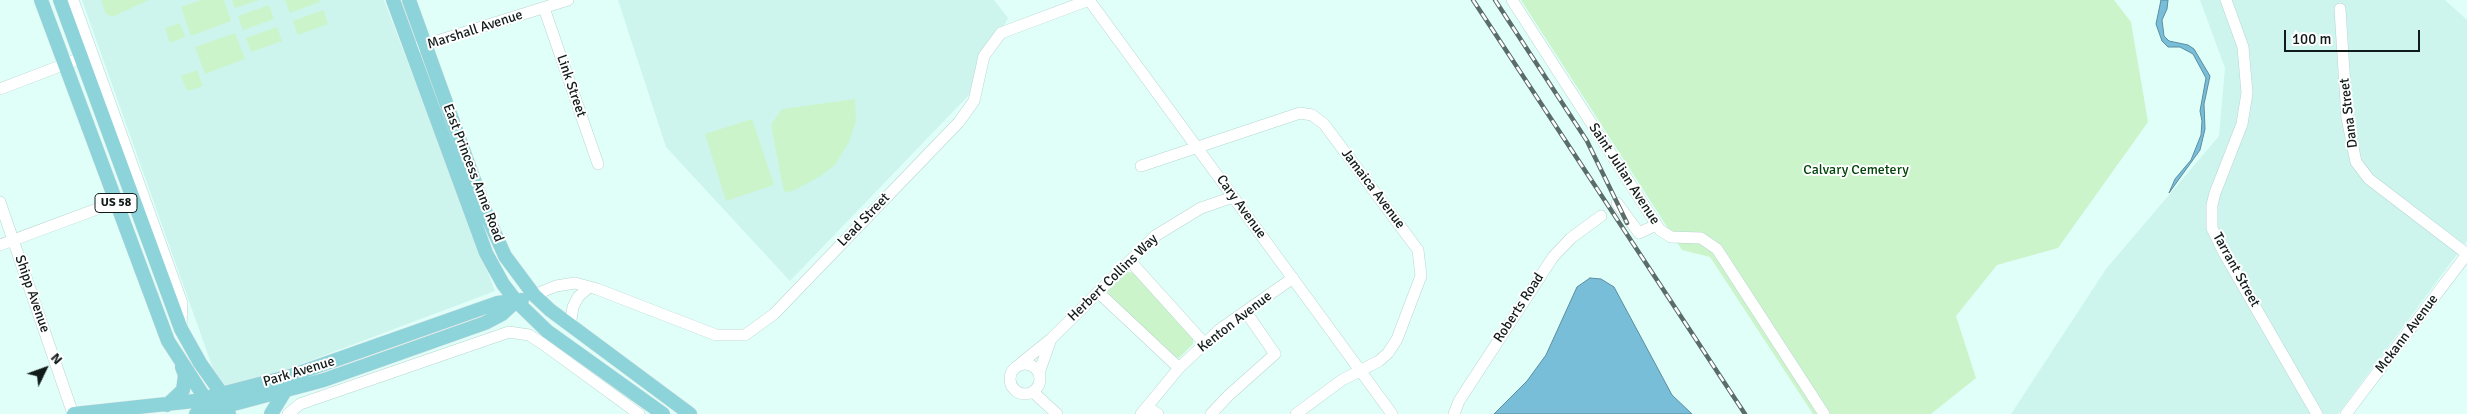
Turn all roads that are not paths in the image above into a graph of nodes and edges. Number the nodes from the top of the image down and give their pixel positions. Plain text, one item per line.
1 (41, 0) edge
2 (60, 0) edge
3 (73, 0) edge
4 (393, 0) edge
5 (409, 0) edge
6 (568, 0) edge
7 (1089, 0) edge
8 (1512, 0) edge
9 (2226, 0) edge
10 (544, 8) junction
11 (2340, 9) dead end
12 (426, 46) junction
13 (411, 48) junction
14 (82, 58) junction
15 (65, 64) junction
16 (0, 89) edge
17 (1197, 147) junction
18 (598, 164) dead end
19 (1141, 166) dead end
20 (132, 196) junction
21 (1234, 197) junction
22 (0, 202) edge
23 (115, 202) junction
24 (1617, 204) dead end
25 (1601, 216) dead end
26 (1656, 225) junction
27 (13, 240) junction
28 (0, 245) edge
29 (2467, 254) edge
30 (1130, 261) junction
31 (1293, 278) junction
32 (589, 287) junction
33 (1098, 292) junction
34 (534, 296) junction
35 (516, 302) junction
36 (1246, 312) junction
37 (570, 326) junction
38 (181, 329) junction
39 (1050, 339) junction
40 (1205, 344) junction
41 (180, 362) junction
42 (1021, 363) junction
43 (1179, 368) junction
44 (1361, 370) junction
45 (1039, 373) junction
46 (285, 392) junction
47 (1033, 392) junction
48 (206, 398) junction
49 (167, 405) junction
50 (225, 405) edge
51 (298, 405) junction
52 (1144, 410) edge
53 (73, 414) edge
54 (196, 414) edge
55 (271, 414) edge
56 (288, 414) edge
57 (638, 414) edge
58 (663, 414) edge
59 (690, 414) edge
60 (1057, 414) edge
61 (1158, 414) edge
62 (1211, 414) edge
63 (1296, 414) edge
64 (1392, 414) edge
65 (1454, 414) edge
66 (1824, 414) edge
67 (2317, 414) edge
68 (2346, 414) edge

1 - 15 main road, US 58
2 - 14 main road, US 58
3 - 38 street
4 - 13 main road, East Princess Anne Road
5 - 12 main road, East Princess Anne Road
6 - 10 street, Marshall Avenue
7 - 17 street, Cary Avenue
7 - 32 street, Lead Street
8 - 26 street, Saint Julian Avenue
9 - 67 street, Tarrant Street
10 - 12 street, Marshall Avenue
10 - 18 street, Link Street
11 - 29 street, Dana Street
12 - 13 street, Marshall Avenue
12 - 34 main road, East Princess Anne Road
13 - 35 main road, East Princess Anne Road
14 - 15 street
14 - 20 main road, US 58
15 - 16 street
15 - 23 main road, US 58
17 - 19 street, Jamaica Avenue
17 - 21 street, Cary Avenue
17 - 44 street, Jamaica Avenue
20 - 23 street
20 - 38 main road, US 58
21 - 30 street, Herbert Collins Way
21 - 31 street, Cary Avenue
22 - 27 street, Shipp Avenue
23 - 27 street
23 - 41 main road, US 58
24 - 26 street
25 - 65 street, Roberts Road
26 - 66 street, Saint Julian Avenue
27 - 28 street
27 - 53 street, Shipp Avenue
29 - 68 street, Mckann Avenue
30 - 33 street, Herbert Collins Way
30 - 40 street
31 - 36 street, Kenton Avenue
31 - 44 street, Cary Avenue
32 - 34 street, Lead Street
32 - 37 street
33 - 39 street, Herbert Collins Way
33 - 43 street
34 - 35 main road, Park Avenue
34 - 37 main road, East Princess Anne Road
35 - 46 main road, Park Avenue
35 - 50 main road, Park Avenue
35 - 58 main road, East Princess Anne Road
36 - 40 street, Kenton Avenue
36 - 62 street
37 - 59 main road, East Princess Anne Road
38 - 50 main road, US 58
39 - 42 street, Herbert Collins Way
39 - 45 street, Herbert Collins Way
40 - 43 street, Kenton Avenue
41 - 48 main road, US 58
41 - 49 main road
42 - 45 street
42 - 47 street, Herbert Collins Way
43 - 52 street, Kenton Avenue
44 - 63 street, Jamaica Avenue
44 - 64 street, Cary Avenue
45 - 47 street, Herbert Collins Way
46 - 50 main road, Park Avenue
46 - 51 street
46 - 55 main road
47 - 60 street, Herbert Collins Way
48 - 49 main road, Park Avenue
48 - 50 main road, Park Avenue
49 - 53 main road, Park Avenue
50 - 54 main road, Park Avenue
51 - 56 street
51 - 57 street
52 - 61 street

